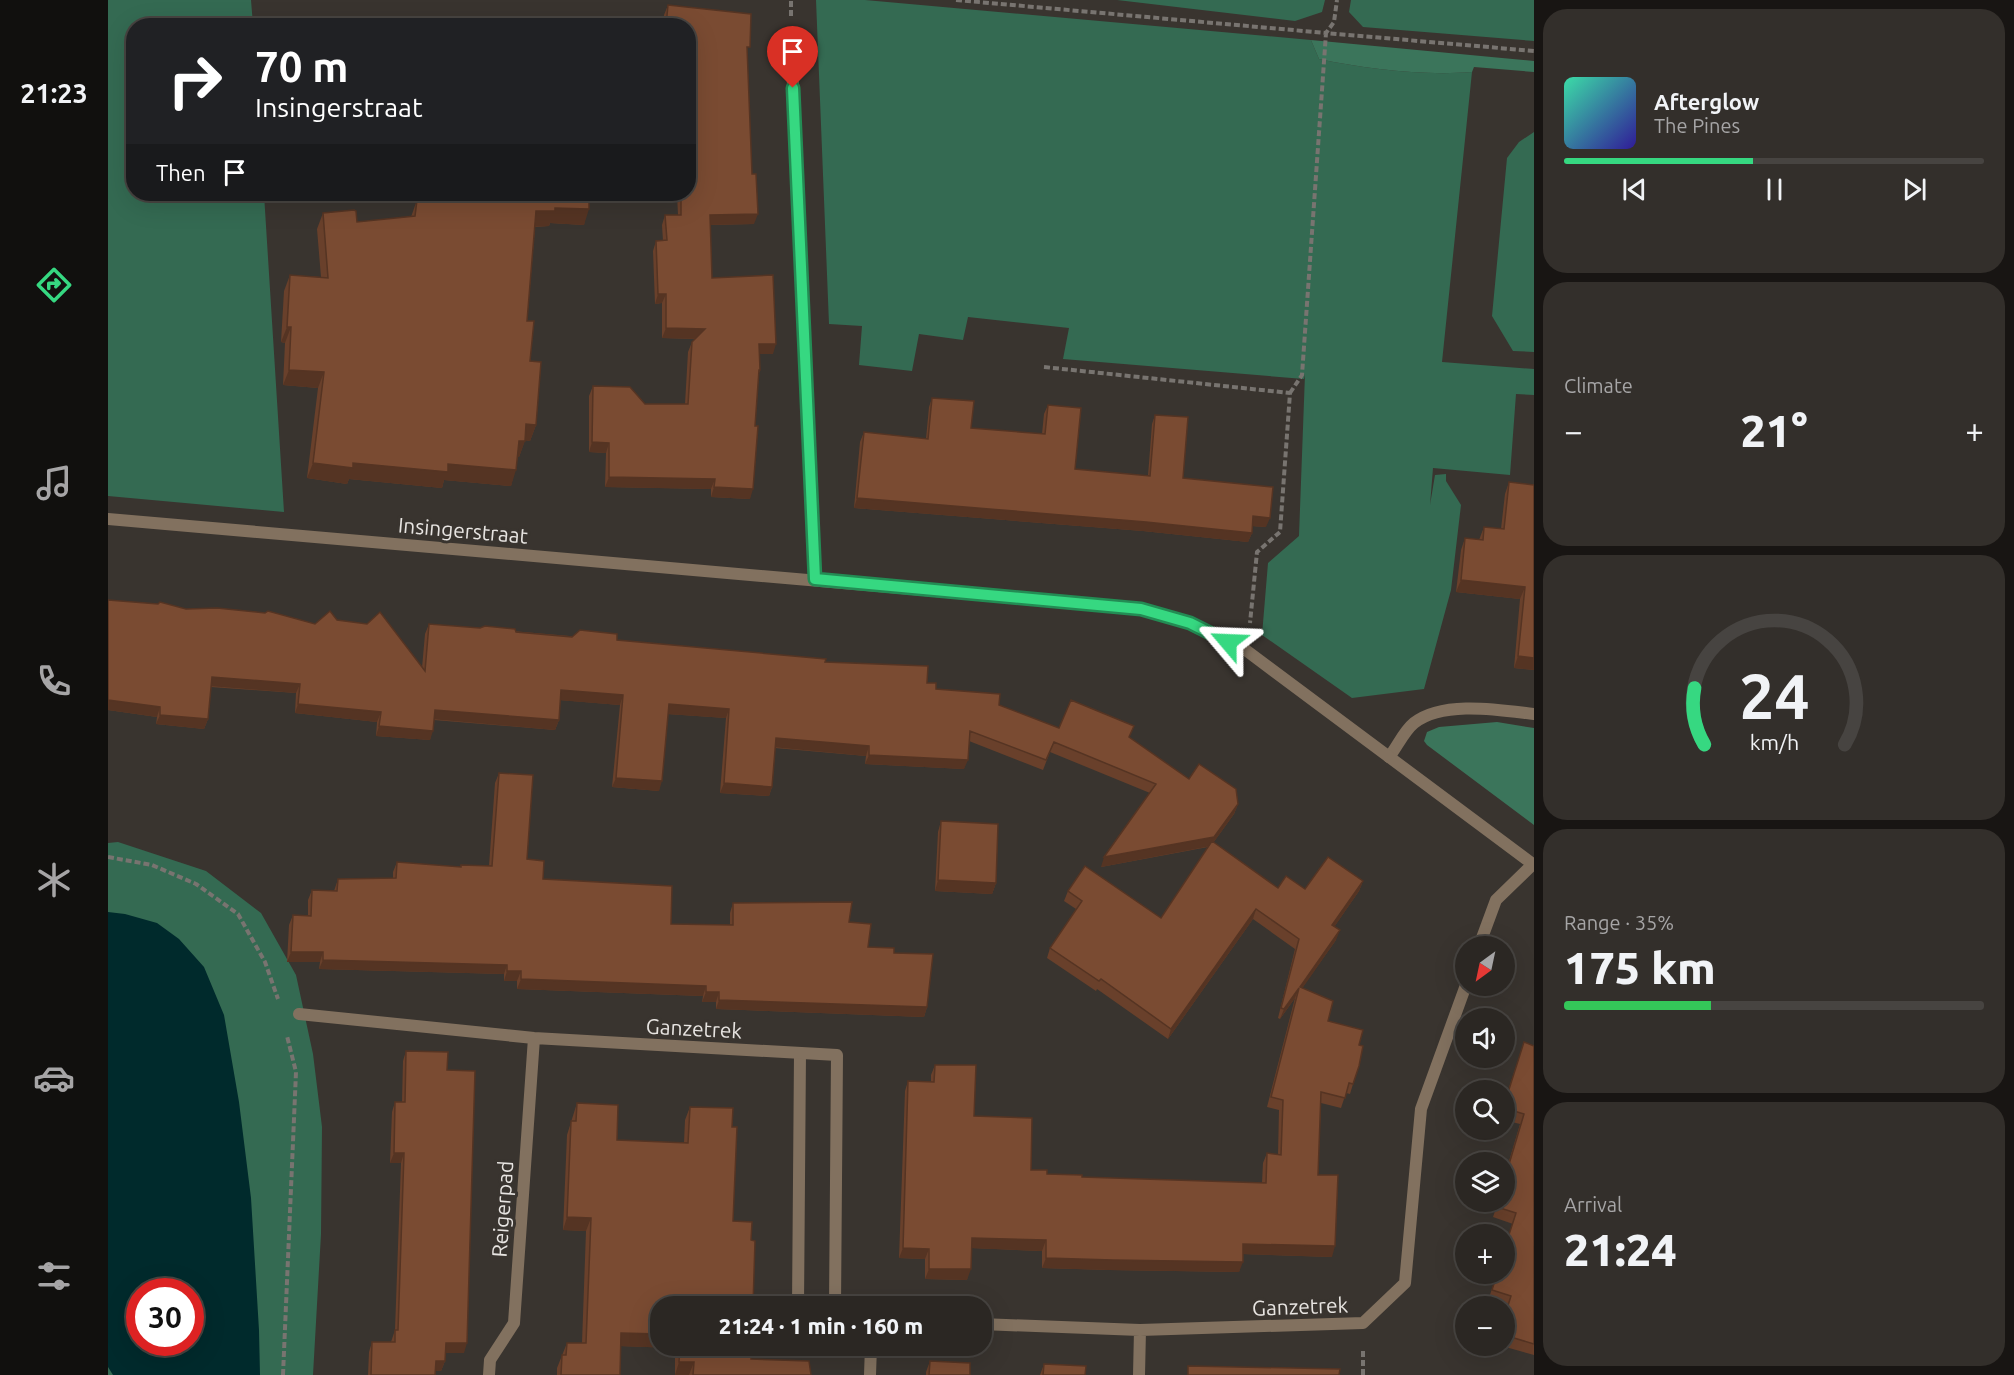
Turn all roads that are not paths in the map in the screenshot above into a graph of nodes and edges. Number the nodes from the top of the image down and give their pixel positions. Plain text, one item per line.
1 (791, 41) dead end
2 (108, 519) edge
3 (815, 579) junction
4 (1534, 714) edge
5 (1389, 757) junction
6 (1534, 865) edge
7 (1483, 936) edge
8 (1462, 996) edge
9 (299, 1014) dead end
10 (534, 1038) junction
11 (800, 1053) junction
12 (798, 1296) edge
13 (835, 1296) edge
14 (992, 1324) edge
15 (1140, 1330) junction
16 (871, 1356) edge
17 (489, 1375) edge
18 (870, 1375) edge
19 (1139, 1375) edge

1 - 3 street
2 - 3 street, Insingerstraat
3 - 5 street, Insingerstraat
4 - 5 street
5 - 6 street, Insingerstraat
6 - 7 street
8 - 15 street, Ganzetrek
9 - 10 street, Ganzetrek
10 - 11 street, Ganzetrek
10 - 17 street, Reigerpad
11 - 12 street
11 - 13 street, Ganzetrek
14 - 15 street, Ganzetrek
15 - 19 street
16 - 18 street

